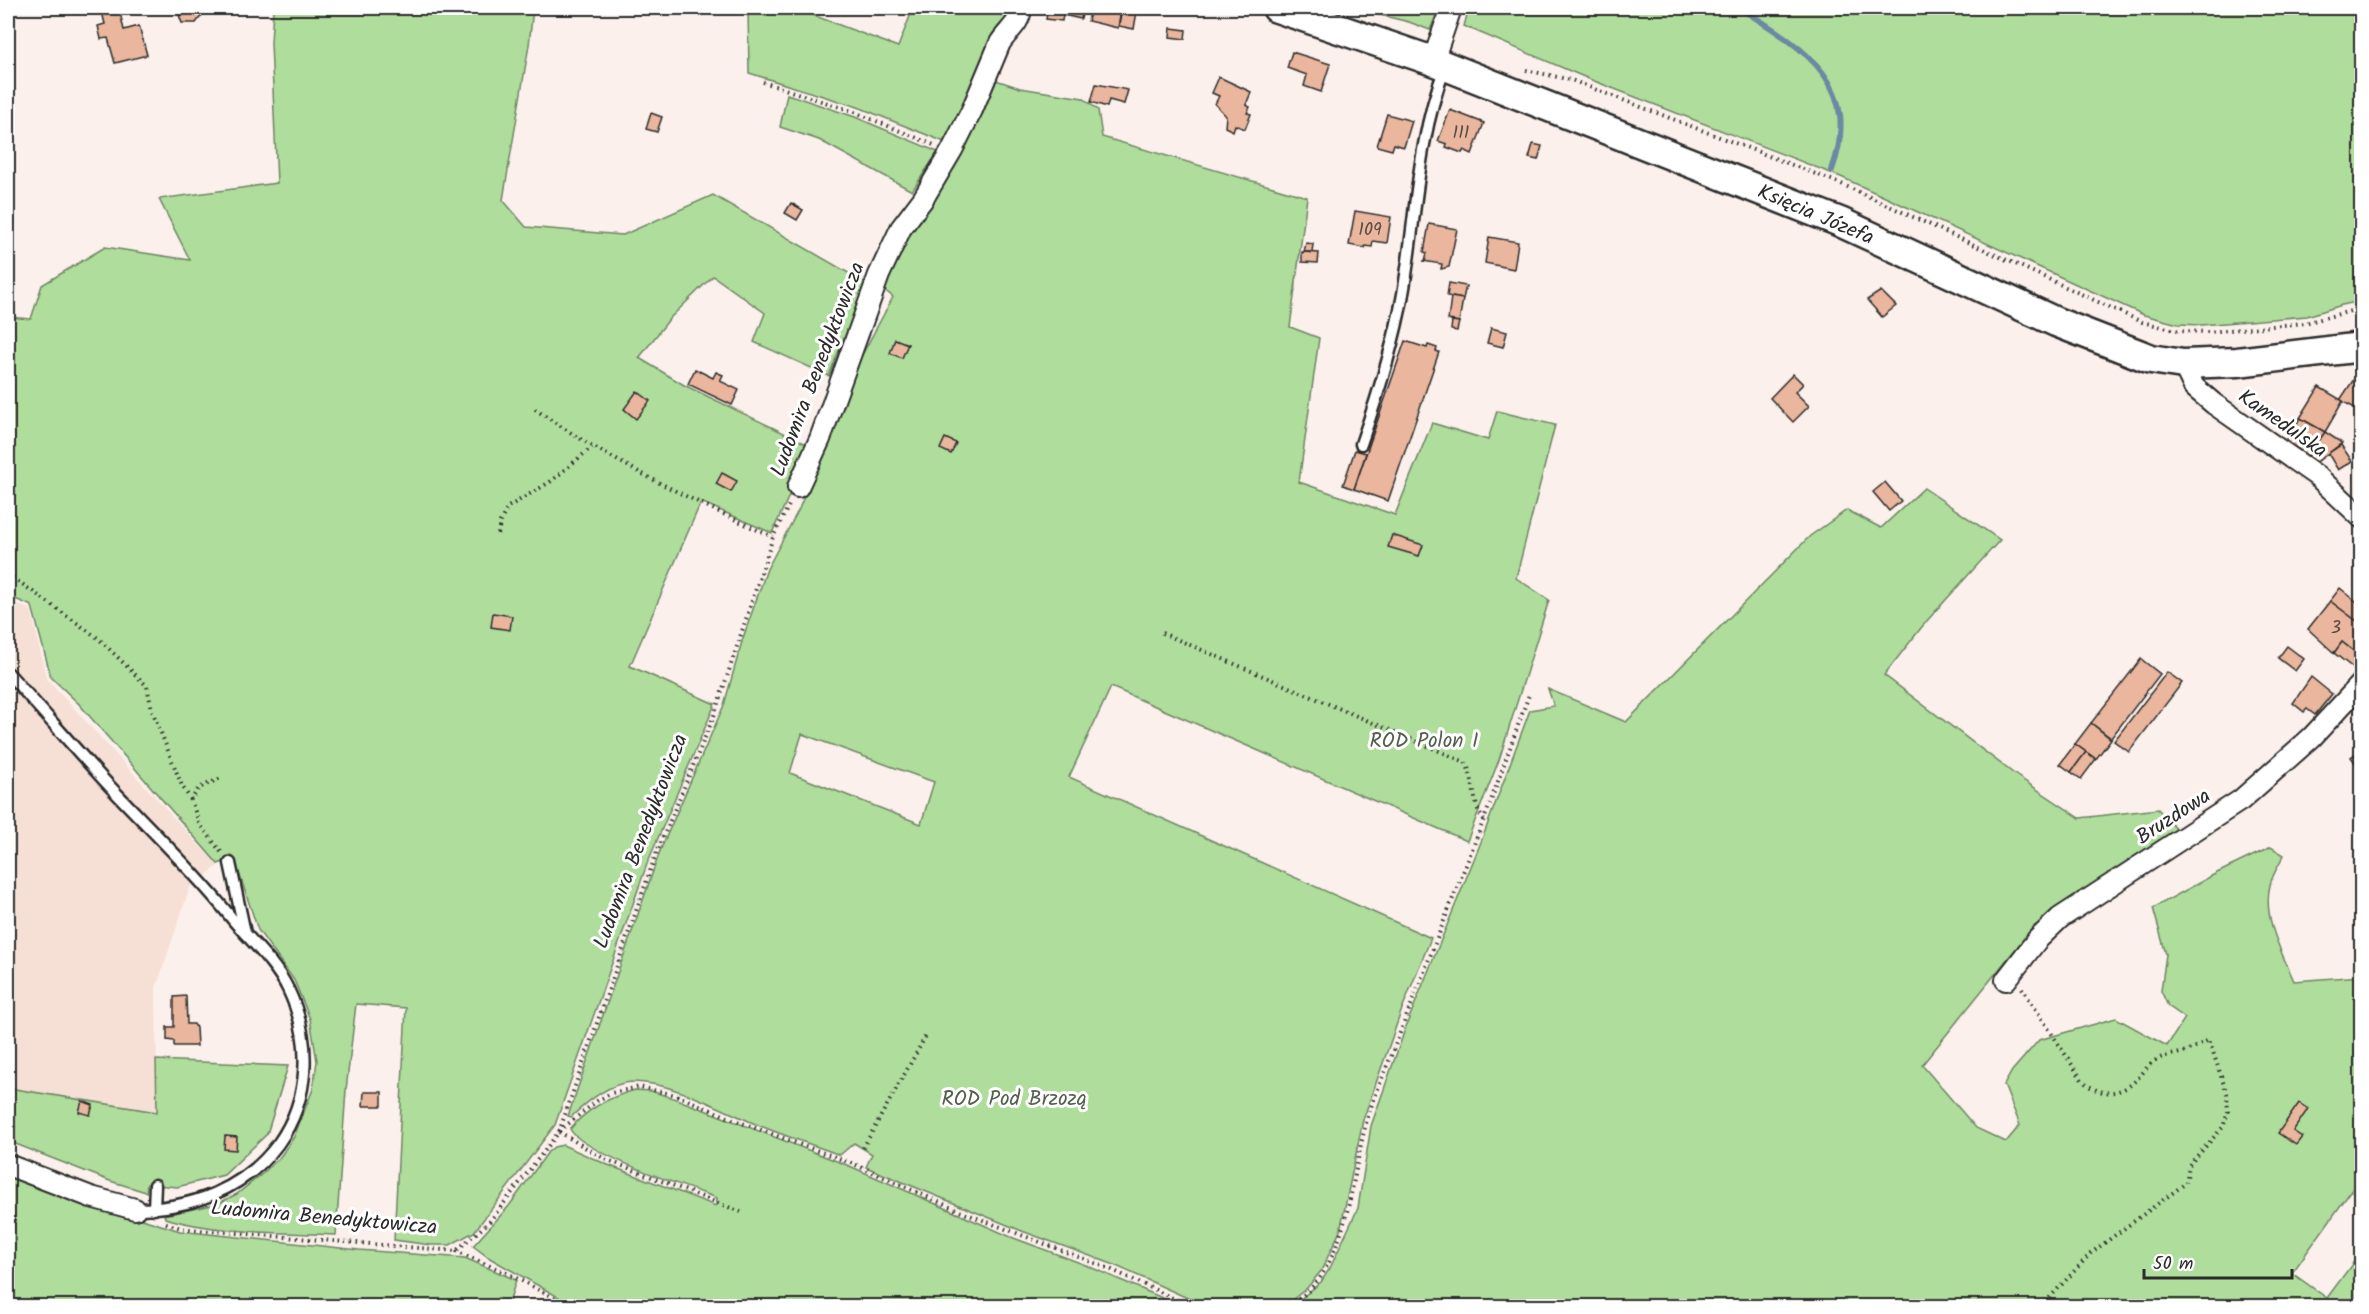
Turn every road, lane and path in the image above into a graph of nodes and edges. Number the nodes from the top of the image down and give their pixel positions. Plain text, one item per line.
1 (1021, 8) edge
2 (1277, 8) edge
3 (1450, 8) edge
4 (1439, 64) junction
5 (1518, 69) dead end
6 (762, 82) dead end
7 (951, 150) junction
8 (2361, 308) edge
9 (2361, 347) edge
10 (2183, 364) junction
11 (535, 409) dead end
12 (1361, 444) dead end
13 (592, 447) junction
14 (798, 487) joint
15 (2361, 518) edge
16 (498, 534) dead end
17 (773, 537) junction
18 (8, 574) edge
19 (1162, 633) dead end
20 (8, 673) edge
21 (2361, 683) edge
22 (1530, 692) dead end
23 (223, 777) dead end
24 (191, 800) junction
25 (1484, 819) junction
26 (230, 863) joint
27 (246, 935) junction
28 (2009, 975) joint
29 (927, 1034) dead end
30 (559, 1132) junction
31 (863, 1148) dead end
32 (8, 1165) edge
33 (155, 1185) dead end
34 (144, 1209) junction
35 (741, 1212) dead end
36 (456, 1251) junction
37 (569, 1306) edge
38 (1190, 1306) edge
39 (1288, 1306) edge
40 (2042, 1306) edge

1 - 7 street, Ludomira Benedyktowicza
2 - 4 main road, Księcia Józefa
3 - 4 street
4 - 10 main road, Księcia Józefa
4 - 12 lane
5 - 8 path
6 - 7 path
7 - 14 street, Ludomira Benedyktowicza
9 - 10 main road, Księcia Józefa
10 - 15 street, Kamedulska
11 - 13 path
13 - 16 path
13 - 17 path
14 - 17 path, Ludomira Benedyktowicza
17 - 30 path, Ludomira Benedyktowicza
18 - 24 path
19 - 25 path
20 - 27 lane
21 - 28 street, Bruzdowa
22 - 25 path
23 - 24 path
24 - 26 path
25 - 39 path
26 - 27 lane
27 - 34 lane
28 - 40 path
29 - 31 path
30 - 35 path
30 - 36 path, Ludomira Benedyktowicza
30 - 38 path
32 - 34 street
33 - 34 lane
34 - 36 path, Ludomira Benedyktowicza
36 - 37 path

